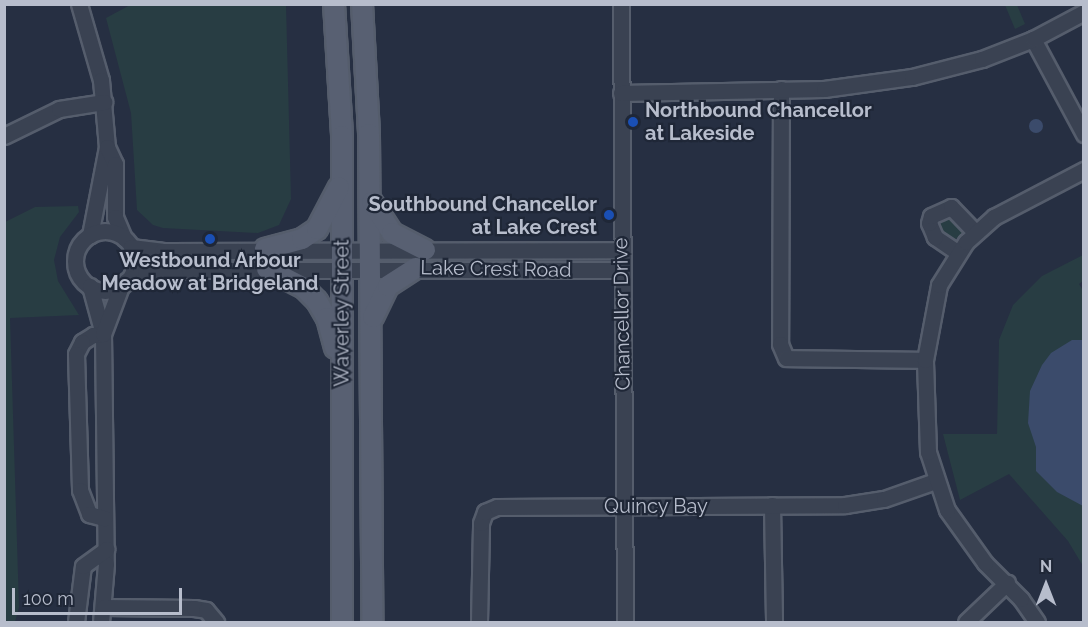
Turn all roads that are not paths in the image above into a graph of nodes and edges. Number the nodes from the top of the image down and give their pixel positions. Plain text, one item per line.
1 (79, 4) edge
2 (334, 4) edge
3 (362, 4) edge
4 (621, 4) edge
5 (1083, 12) edge
6 (1033, 39) junction
7 (781, 89) junction
8 (621, 93) junction
9 (104, 102) junction
10 (1083, 134) edge
11 (4, 136) edge
12 (107, 147) junction
13 (1083, 170) edge
14 (342, 180) junction
15 (370, 199) junction
16 (975, 232) junction
17 (90, 235) junction
18 (128, 242) junction
19 (621, 250) junction
20 (957, 252) junction
21 (266, 259) junction
22 (343, 259) junction
23 (370, 259) junction
24 (421, 259) junction
25 (622, 270) junction
26 (124, 284) junction
27 (90, 286) junction
28 (370, 325) junction
29 (103, 334) junction
30 (925, 360) junction
31 (342, 370) junction
32 (935, 481) junction
33 (772, 505) junction
34 (626, 506) junction
35 (104, 518) junction
36 (106, 549) junction
37 (1007, 584) junction
38 (102, 615) edge
39 (76, 622) edge
40 (216, 622) edge
41 (342, 622) edge
42 (372, 622) edge
43 (479, 622) edge
44 (625, 622) edge
45 (774, 622) edge
46 (966, 622) edge
47 (1037, 622) edge

1 - 9 street
2 - 14 main road, Waverley Street
3 - 15 main road, Waverley Street
4 - 8 street, Chancellor Drive
5 - 6 street
6 - 7 street
6 - 10 street
7 - 8 street
7 - 30 street
8 - 19 street, Chancellor Drive
9 - 11 street
9 - 12 street
12 - 17 street
12 - 18 street
13 - 16 street
14 - 21 main road
14 - 22 main road, Waverley Street
15 - 23 main road, Waverley Street
15 - 24 main road
16 - 20 street
16 - 20 street
17 - 18 street
17 - 27 street
18 - 21 street
18 - 26 street
19 - 24 street, Lake Crest Road
19 - 25 street, Chancellor Drive
20 - 30 street
21 - 22 street, Lake Crest Road
21 - 26 street
21 - 31 main road
22 - 23 street, Lake Crest Road
22 - 31 main road, Waverley Street
23 - 24 street, Lake Crest Road
23 - 28 main road, Waverley Street
24 - 25 street, Lake Crest Road
24 - 28 main road
25 - 34 street, Chancellor Drive
26 - 27 street
26 - 29 street
27 - 29 street
28 - 42 main road, Waverley Street
29 - 35 street
29 - 35 street
30 - 32 street
31 - 41 main road, Waverley Street
32 - 33 street, Quincy Bay
32 - 37 street
33 - 34 street, Quincy Bay
33 - 45 street
34 - 43 street, Quincy Bay
34 - 44 street, Chancellor Drive
35 - 36 street
36 - 38 street
36 - 39 street
37 - 46 street
37 - 47 street
38 - 40 street

